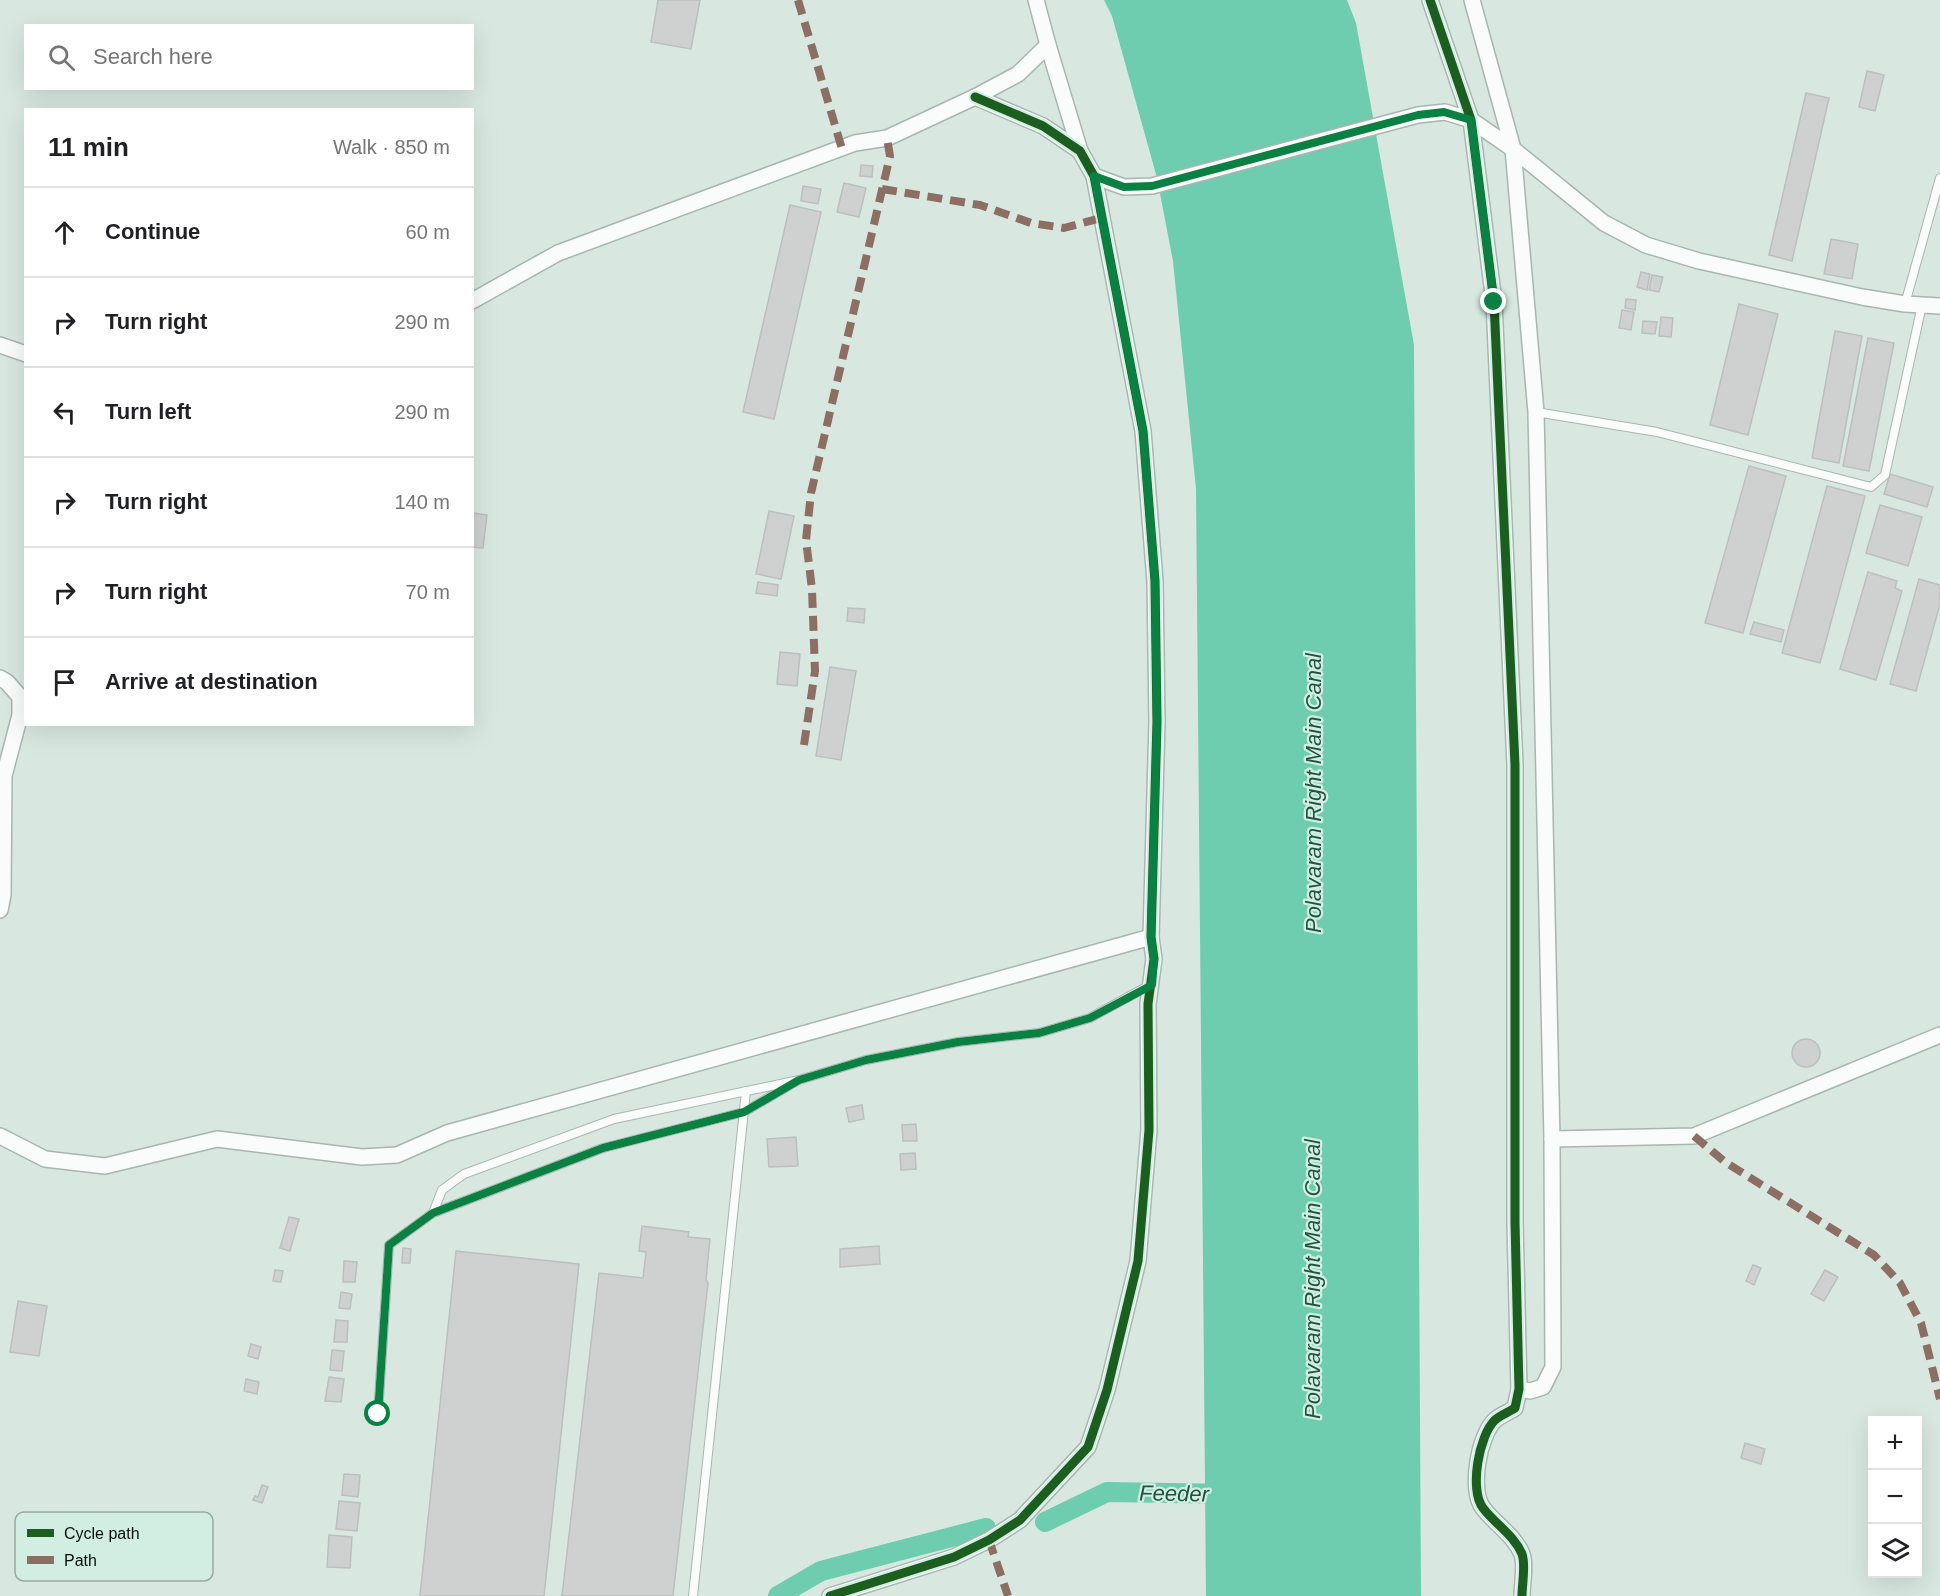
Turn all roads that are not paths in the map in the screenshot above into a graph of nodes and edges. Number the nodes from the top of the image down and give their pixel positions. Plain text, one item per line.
1 (1036, 0) edge
2 (1430, 0) edge
3 (1472, 0) edge
4 (1047, 45) junction
5 (975, 97) junction
6 (1471, 120) junction
7 (1513, 148) junction
8 (1080, 151) junction
9 (1094, 176) junction
10 (1940, 178) edge
11 (474, 300) edge
12 (1905, 304) junction
13 (1922, 304) junction
14 (1940, 306) edge
15 (0, 345) edge
16 (24, 353) edge
17 (1536, 412) junction
18 (0, 678) edge
19 (0, 910) edge
20 (1151, 937) junction
21 (1152, 985) junction
22 (1940, 1035) edge
23 (799, 1080) junction
24 (746, 1091) junction
25 (744, 1112) junction
26 (0, 1136) edge
27 (1551, 1139) junction
28 (433, 1213) junction
29 (1519, 1389) junction
30 (378, 1414) dead end
31 (693, 1596) edge
32 (830, 1596) edge
33 (1522, 1596) edge

1 - 4 street
2 - 6 street
3 - 7 street
4 - 5 street
4 - 8 street
5 - 8 street
5 - 11 street
6 - 7 street
6 - 9 street
6 - 29 street
7 - 12 street
7 - 17 street
8 - 9 street
9 - 20 street
10 - 12 lane
12 - 13 street
13 - 14 street
13 - 17 lane
15 - 16 street
17 - 27 street
18 - 19 street
20 - 21 street
20 - 26 street
21 - 23 lane
21 - 32 street
22 - 27 street
23 - 24 lane
23 - 25 lane
24 - 25 lane
24 - 28 lane
25 - 28 lane
25 - 31 lane
27 - 29 street
28 - 30 lane
29 - 33 street

